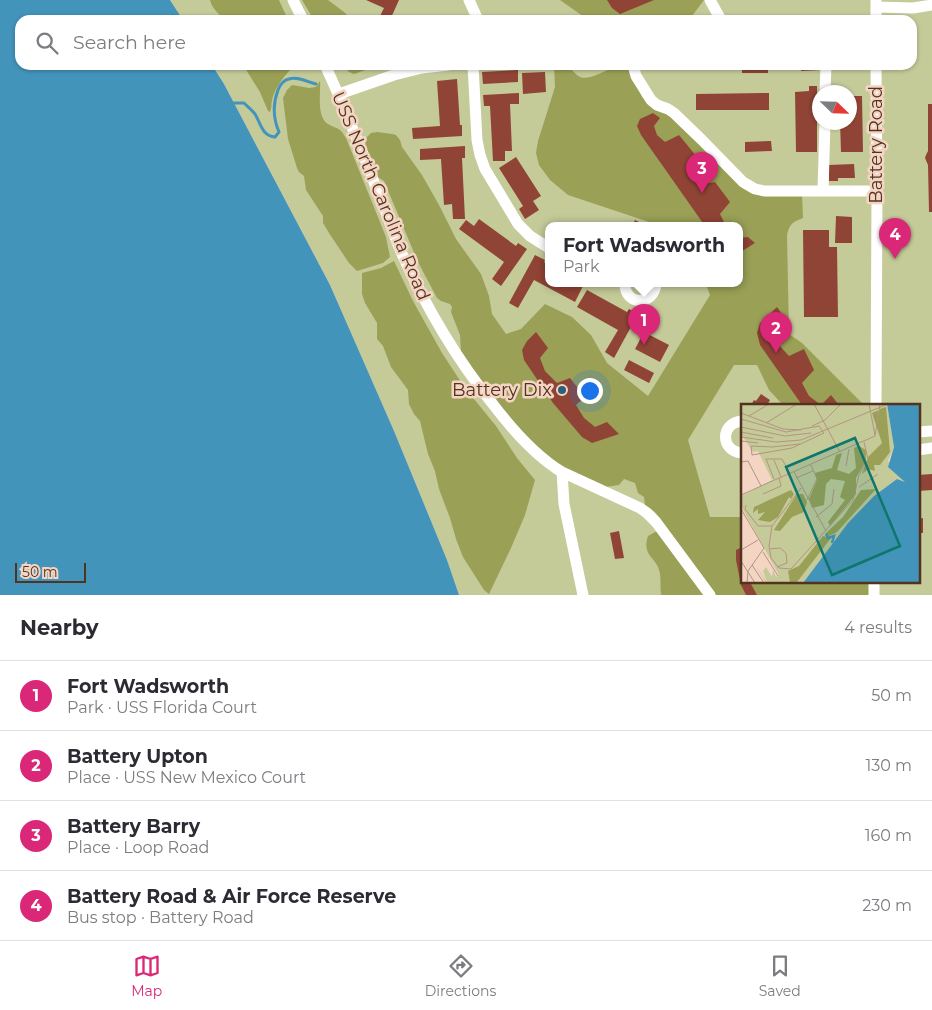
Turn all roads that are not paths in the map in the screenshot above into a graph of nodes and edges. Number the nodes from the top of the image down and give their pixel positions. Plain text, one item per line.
1 (293, 0) edge
2 (468, 0) edge
3 (710, 0) edge
4 (876, 3) edge
5 (932, 6) edge
6 (300, 15) edge
7 (476, 15) edge
8 (718, 15) edge
9 (327, 70) edge
10 (414, 70) edge
11 (473, 70) edge
12 (634, 70) edge
13 (826, 70) edge
14 (876, 70) edge
15 (825, 85) edge
16 (339, 94) junction
17 (825, 130) edge
18 (823, 190) junction
19 (877, 190) junction
20 (545, 245) edge
21 (622, 287) edge
22 (655, 287) edge
23 (876, 404) edge
24 (741, 422) edge
25 (741, 453) edge
26 (562, 472) junction
27 (874, 582) edge
28 (583, 595) edge
29 (710, 595) edge
30 (874, 595) edge

1 - 6 street
2 - 7 street
3 - 8 street
4 - 5 street
9 - 16 street, USS North Carolina Road
10 - 16 street
11 - 20 street
12 - 18 street
13 - 15 street
14 - 19 street, Battery Road
16 - 26 street, USS North Carolina Road
17 - 18 street
18 - 19 street
19 - 23 street, Battery Road
21 - 22 street
24 - 25 street
26 - 28 street
26 - 29 street, USS North Carolina Road
27 - 30 street

